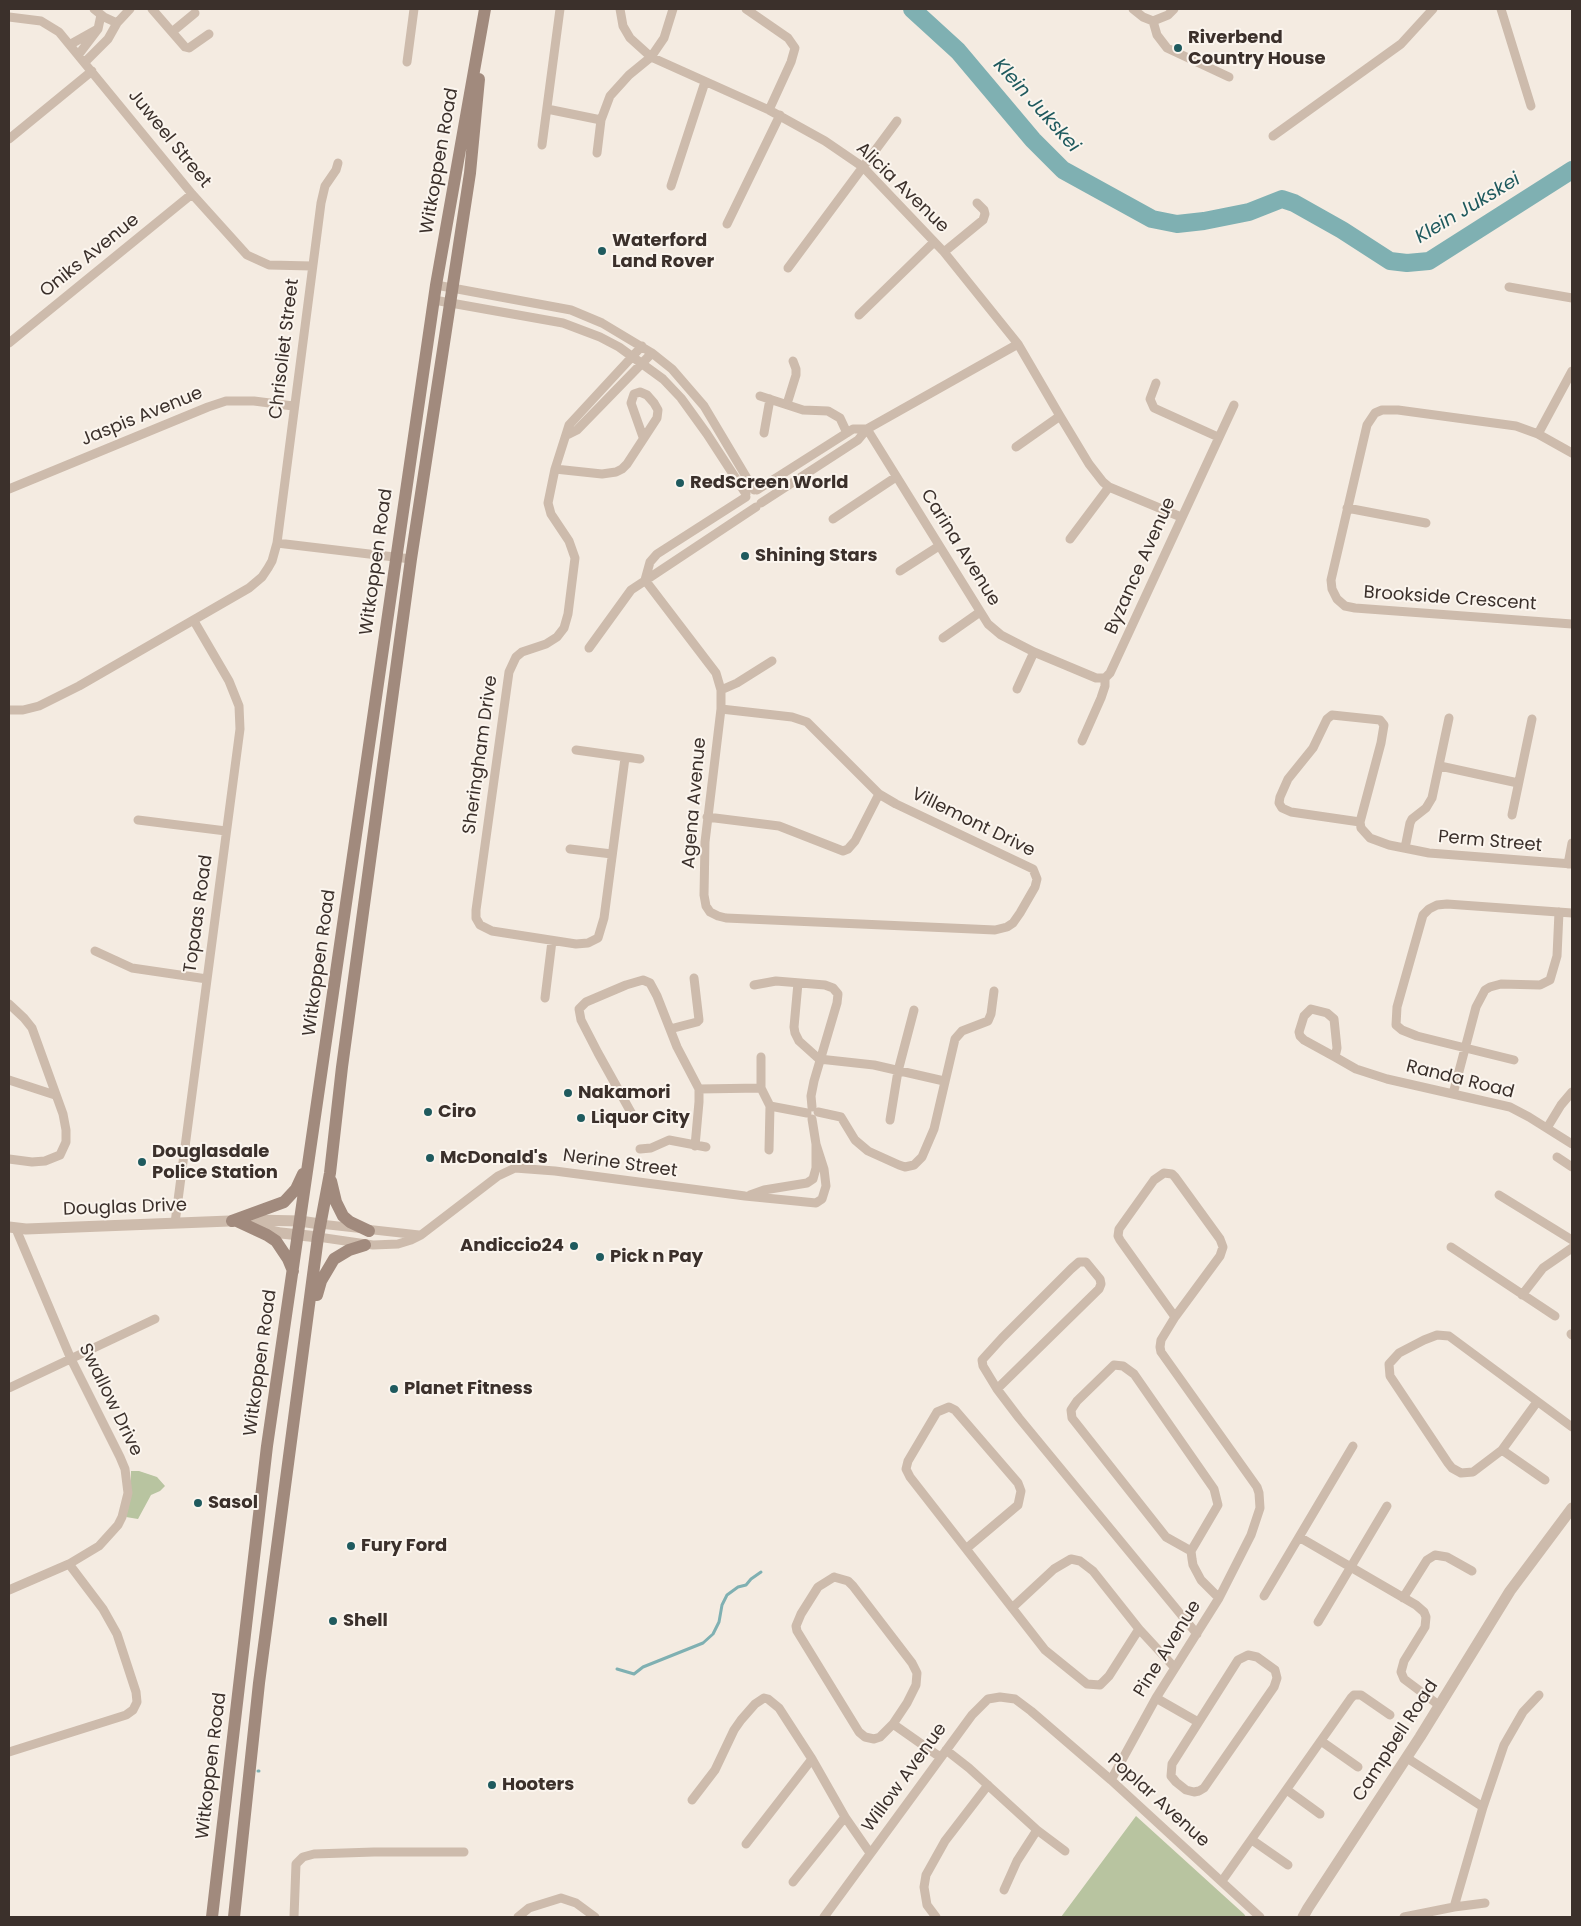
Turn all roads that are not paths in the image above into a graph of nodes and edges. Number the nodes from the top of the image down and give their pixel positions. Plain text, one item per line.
1 (130, 9) edge
2 (152, 9) edge
3 (414, 9) edge
4 (560, 9) edge
5 (619, 9) edge
6 (673, 9) edge
7 (746, 9) edge
8 (1133, 9) edge
9 (1174, 9) edge
10 (1433, 9) edge
11 (1501, 9) edge
12 (98, 12) edge
13 (484, 12) edge
14 (195, 13) dead end
15 (9, 17) edge
16 (1153, 21) junction
17 (117, 23) junction
18 (98, 28) junction
19 (172, 32) junction
20 (208, 34) dead end
21 (71, 44) junction
22 (79, 54) junction
23 (651, 56) junction
24 (85, 62) junction
25 (407, 62) dead end
26 (92, 71) junction
27 (1229, 77) dead end
28 (705, 82) junction
29 (1532, 106) dead end
30 (547, 109) junction
31 (769, 110) junction
32 (780, 115) junction
33 (601, 120) junction
34 (897, 121) dead end
35 (1273, 136) dead end
36 (9, 139) edge
37 (542, 145) dead end
38 (597, 153) dead end
39 (338, 163) dead end
40 (863, 167) junction
41 (671, 186) dead end
42 (192, 194) junction
43 (977, 203) dead end
44 (727, 224) dead end
45 (934, 242) junction
46 (944, 252) junction
47 (312, 266) junction
48 (788, 268) dead end
49 (436, 285) junction
50 (451, 287) junction
51 (1509, 287) dead end
52 (1572, 298) edge
53 (434, 300) junction
54 (449, 303) junction
55 (859, 315) dead end
56 (9, 343) edge
57 (1018, 344) junction
58 (642, 346) junction
59 (652, 353) junction
60 (633, 356) junction
61 (793, 361) dead end
62 (642, 363) junction
63 (1572, 371) edge
64 (1156, 383) dead end
65 (760, 396) dead end
66 (770, 399) junction
67 (787, 404) junction
68 (1234, 405) dead end
69 (294, 406) junction
70 (1060, 416) junction
71 (718, 427) junction
72 (867, 429) junction
73 (764, 433) dead end
74 (847, 433) junction
75 (567, 434) junction
76 (708, 434) junction
77 (1538, 434) junction
78 (643, 437) junction
79 (1218, 437) junction
80 (1016, 446) dead end
81 (1572, 452) edge
82 (806, 459) junction
83 (555, 469) junction
84 (812, 470) junction
85 (896, 477) junction
86 (1109, 487) junction
87 (9, 489) edge
88 (751, 492) junction
89 (759, 505) junction
90 (1347, 508) junction
91 (1181, 517) junction
92 (833, 519) dead end
93 (703, 523) junction
94 (1426, 523) dead end
95 (712, 536) junction
96 (1070, 539) dead end
97 (277, 543) junction
98 (939, 546) junction
99 (395, 557) junction
100 (411, 559) junction
101 (900, 571) dead end
102 (645, 580) junction
103 (980, 612) junction
104 (194, 621) junction
105 (1572, 624) edge
106 (943, 638) dead end
107 (589, 648) dead end
108 (1034, 652) junction
109 (772, 661) dead end
110 (1105, 678) junction
111 (1017, 689) dead end
112 (721, 690) junction
113 (721, 709) junction
114 (9, 710) edge
115 (1449, 718) dead end
116 (1532, 719) dead end
117 (1082, 741) dead end
118 (576, 750) dead end
119 (625, 758) junction
120 (640, 760) dead end
121 (1440, 766) junction
122 (1518, 784) junction
123 (879, 794) junction
124 (1512, 816) dead end
125 (707, 817) junction
126 (138, 820) dead end
127 (1360, 822) junction
128 (226, 831) junction
129 (1572, 843) edge
130 (1405, 848) junction
131 (570, 849) dead end
132 (612, 854) junction
133 (1570, 864) edge
134 (1559, 912) junction
135 (1572, 913) edge
136 (714, 915) joint
137 (552, 941) junction
138 (95, 951) dead end
139 (694, 978) dead end
140 (207, 979) junction
141 (798, 983) junction
142 (754, 985) dead end
143 (994, 991) dead end
144 (545, 998) dead end
145 (9, 1004) edge
146 (914, 1010) dead end
147 (670, 1029) junction
148 (1465, 1048) junction
149 (761, 1057) dead end
150 (1335, 1057) junction
151 (819, 1059) junction
152 (1514, 1060) dead end
153 (898, 1071) junction
154 (9, 1080) edge
155 (944, 1081) junction
156 (761, 1088) junction
157 (698, 1089) junction
158 (1572, 1092) edge
159 (1453, 1094) junction
160 (55, 1095) junction
161 (770, 1106) junction
162 (812, 1113) junction
163 (633, 1116) dead end
164 (890, 1120) dead end
165 (1547, 1128) junction
166 (816, 1144) junction
167 (1572, 1144) edge
168 (695, 1146) junction
169 (706, 1147) dead end
170 (640, 1149) dead end
171 (769, 1150) dead end
172 (310, 1157) junction
173 (1557, 1157) dead end
174 (9, 1159) edge
175 (1572, 1167) edge
176 (330, 1174) junction
177 (813, 1179) junction
178 (826, 1186) junction
179 (1500, 1195) dead end
180 (745, 1196) junction
181 (237, 1221) junction
182 (300, 1222) junction
183 (175, 1223) junction
184 (12, 1228) edge
185 (319, 1230) junction
186 (369, 1231) junction
187 (298, 1235) junction
188 (422, 1235) junction
189 (1572, 1240) edge
190 (365, 1244) junction
191 (1451, 1246) dead end
192 (1572, 1248) edge
193 (292, 1272) junction
194 (1522, 1295) junction
195 (1555, 1316) dead end
196 (1175, 1317) junction
197 (155, 1319) dead end
198 (307, 1331) junction
199 (71, 1359) junction
200 (9, 1388) edge
201 (997, 1388) junction
202 (1537, 1402) junction
203 (1572, 1427) edge
204 (1353, 1446) dead end
205 (1502, 1450) junction
206 (1545, 1480) dead end
207 (1387, 1506) dead end
208 (1572, 1508) edge
209 (1299, 1537) junction
210 (967, 1548) junction
211 (1192, 1551) junction
212 (69, 1564) junction
213 (1352, 1568) junction
214 (1472, 1571) dead end
215 (9, 1590) edge
216 (1264, 1596) dead end
217 (1219, 1598) junction
218 (1404, 1598) junction
219 (1012, 1608) junction
220 (1318, 1622) dead end
221 (1139, 1630) junction
222 (1197, 1634) junction
223 (1175, 1668) junction
224 (1539, 1695) dead end
225 (1156, 1698) junction
226 (1440, 1706) junction
227 (1032, 1711) joint
228 (1390, 1715) dead end
229 (1198, 1722) junction
230 (893, 1724) junction
231 (1321, 1741) junction
232 (9, 1752) edge
233 (943, 1753) junction
234 (1406, 1758) junction
235 (812, 1759) junction
236 (1358, 1767) dead end
237 (1112, 1780) junction
238 (988, 1785) junction
239 (1287, 1790) junction
240 (692, 1800) dead end
241 (1483, 1807) junction
242 (1320, 1814) dead end
243 (845, 1817) junction
244 (1037, 1830) junction
245 (1252, 1840) junction
246 (746, 1844) dead end
247 (1065, 1851) dead end
248 (464, 1852) dead end
249 (870, 1853) junction
250 (1288, 1865) dead end
251 (1222, 1881) junction
252 (793, 1882) dead end
253 (1004, 1890) dead end
254 (1485, 1903) dead end
255 (1454, 1907) junction
256 (1305, 1912) edge
257 (212, 1917) edge
258 (234, 1917) edge
259 (294, 1917) edge
260 (518, 1917) edge
261 (595, 1917) edge
262 (824, 1917) edge
263 (936, 1917) edge
264 (1260, 1917) edge
265 (1298, 1917) edge
266 (1404, 1917) edge

1 - 17 street
2 - 19 street
3 - 25 street
4 - 30 street
5 - 23 street, Alicia Avenue
6 - 23 street
7 - 31 street
8 - 16 street
9 - 16 street
10 - 35 street
11 - 29 street
12 - 17 street
12 - 18 street
13 - 49 main road, Witkoppen Road
13 - 50 main road, Witkoppen Road
14 - 19 street
15 - 21 street, Juweel Street
16 - 27 street
17 - 24 street
18 - 21 street
18 - 22 street
19 - 20 street
21 - 22 street, Juweel Street
22 - 24 street, Juweel Street
23 - 28 street, Alicia Avenue
23 - 33 street
24 - 26 street, Juweel Street
26 - 36 street
26 - 42 street, Juweel Street
28 - 31 street, Alicia Avenue
28 - 41 street
30 - 33 street
30 - 37 street
31 - 32 street, Alicia Avenue
32 - 40 street, Alicia Avenue
32 - 44 street
33 - 38 street
34 - 40 street
39 - 47 street, Chrisoliet Street
40 - 45 street, Alicia Avenue
40 - 48 street
42 - 47 street, Juweel Street
42 - 56 street, Oniks Avenue
43 - 46 street
45 - 46 street, Alicia Avenue
45 - 55 street
46 - 57 street, Alicia Avenue
47 - 69 street, Chrisoliet Street
49 - 50 street
49 - 53 main road, Witkoppen Road
50 - 54 main road, Witkoppen Road
50 - 58 street
51 - 52 street
53 - 54 street
53 - 99 main road, Witkoppen Road
54 - 60 street
54 - 100 main road, Witkoppen Road
57 - 70 street, Alicia Avenue
57 - 72 street
58 - 59 street
58 - 60 street, Sheringham Drive
59 - 62 street
59 - 71 street
60 - 62 street
60 - 75 street, Sheringham Drive
61 - 67 street
62 - 75 street
62 - 76 street
63 - 77 street
64 - 79 street
65 - 66 street
66 - 67 street
66 - 73 street
67 - 74 street
68 - 79 street, Byzance Avenue
69 - 87 street, Jaspis Avenue
69 - 97 street, Chrisoliet Street
70 - 80 street
70 - 86 street, Alicia Avenue
71 - 76 street
71 - 88 street
72 - 74 street
72 - 84 street
72 - 85 street, Carina Avenue
74 - 82 street
75 - 83 street, Sheringham Drive
76 - 88 street
77 - 81 street, Brookside Crescent
77 - 90 street, Brookside Crescent
78 - 78 street
78 - 83 street
79 - 91 street, Byzance Avenue
82 - 84 street
82 - 88 street
83 - 137 street, Sheringham Drive
84 - 89 street
85 - 92 street
85 - 98 street, Carina Avenue
86 - 91 street
86 - 96 street
88 - 89 street
88 - 89 street
88 - 93 street
89 - 95 street
90 - 94 street
90 - 105 street, Brookside Crescent
91 - 110 street, Byzance Avenue
93 - 95 street
93 - 102 street
95 - 102 street
97 - 99 street
97 - 104 street, Chrisoliet Street
98 - 101 street
98 - 103 street, Carina Avenue
99 - 100 street
99 - 172 main road, Witkoppen Road
100 - 176 main road, Witkoppen Road
102 - 107 street
102 - 112 street, Agena Avenue
103 - 106 street
103 - 108 street, Carina Avenue
104 - 114 street, Chrisoliet Street
104 - 128 street, Topaas Road
108 - 110 street, Carina Avenue
108 - 111 street
109 - 112 street
110 - 117 street, Byzance Avenue
112 - 113 street, Agena Avenue
113 - 123 street, Villemont Drive
113 - 125 street, Agena Avenue
115 - 121 street
116 - 122 street
118 - 119 street
119 - 120 street
119 - 132 street, Sheringham Drive
121 - 122 street
121 - 130 street
122 - 124 street
123 - 125 street
123 - 136 street, Villemont Drive
125 - 136 street, Agena Avenue
126 - 128 street
127 - 127 street
127 - 130 street, Perm Street
128 - 140 street, Topaas Road
129 - 133 street
130 - 133 street, Perm Street
131 - 132 street
132 - 137 street, Sheringham Drive
134 - 135 street
134 - 148 street
134 - 148 street
137 - 144 street
138 - 140 street
139 - 147 street
140 - 183 street, Topaas Road
141 - 142 street
141 - 151 street
141 - 151 street
143 - 155 street
145 - 160 street
146 - 153 street
147 - 157 street
147 - 163 street
148 - 152 street
148 - 159 street
149 - 156 street
150 - 150 street, Randa Road
150 - 159 street, Randa Road
151 - 153 street
151 - 162 street
153 - 155 street
153 - 164 street
154 - 160 street
155 - 162 street
156 - 157 street
156 - 161 street
157 - 168 street
158 - 165 street
159 - 165 street, Randa Road
160 - 174 street
161 - 162 street
161 - 171 street
162 - 166 street
165 - 167 street, Randa Road
166 - 177 street
166 - 178 street
168 - 169 street
168 - 170 street
172 - 181 main road
172 - 182 main road, Witkoppen Road
173 - 175 street
176 - 185 main road, Witkoppen Road
176 - 186 main road
177 - 178 street
177 - 180 street, Nerine Street
178 - 180 street, Nerine Street
179 - 189 street
180 - 188 street, Nerine Street
181 - 182 street, Douglas Drive
181 - 183 street, Douglas Drive
181 - 187 street, Douglas Drive
181 - 193 main road
182 - 185 street, Douglas Drive
182 - 187 main road, Witkoppen Road
183 - 184 street, Douglas Drive
184 - 199 street, Swallow Drive
185 - 186 street
185 - 187 street, Douglas Drive
185 - 190 street, Nerine Street
185 - 198 main road, Witkoppen Road
186 - 188 street
187 - 193 main road, Witkoppen Road
188 - 190 street, Nerine Street
190 - 198 main road
191 - 194 street
192 - 194 street
193 - 257 main road, Witkoppen Road
194 - 195 street
196 - 196 street, Pine Avenue
196 - 217 street, Pine Avenue
197 - 199 street
198 - 258 main road, Witkoppen Road
199 - 200 street
199 - 212 street, Swallow Drive
201 - 201 street
201 - 222 street
202 - 203 street
202 - 205 street
202 - 205 street
204 - 209 street
205 - 206 street
207 - 213 street
208 - 226 street, Campbell Road
209 - 213 street
209 - 216 street
210 - 210 street
210 - 219 street
211 - 211 street
211 - 217 street
212 - 215 street, Swallow Drive
212 - 232 street
213 - 218 street
213 - 220 street
214 - 218 street
217 - 222 street, Pine Avenue
218 - 226 street
219 - 221 street
219 - 221 street
221 - 223 street
222 - 223 street, Pine Avenue
223 - 225 street, Pine Avenue
224 - 241 street
225 - 229 street
225 - 237 street, Pine Avenue
226 - 234 street, Campbell Road
227 - 233 street, Willow Avenue
227 - 237 street, Poplar Avenue
228 - 231 street
229 - 229 street
230 - 230 street
230 - 233 street
231 - 236 street
231 - 239 street
233 - 238 street
233 - 249 street, Willow Avenue
234 - 241 street
234 - 256 street, Campbell Road
235 - 240 street
235 - 243 street
235 - 246 street
237 - 251 street, Poplar Avenue
238 - 244 street
238 - 263 street
239 - 242 street
239 - 245 street
241 - 255 street
243 - 249 street
243 - 252 street
244 - 247 street
244 - 253 street
245 - 250 street
245 - 251 street
248 - 259 street
249 - 262 street, Willow Avenue
251 - 264 street, Poplar Avenue
254 - 255 street
255 - 266 street
256 - 265 street, Campbell Road
260 - 261 street

